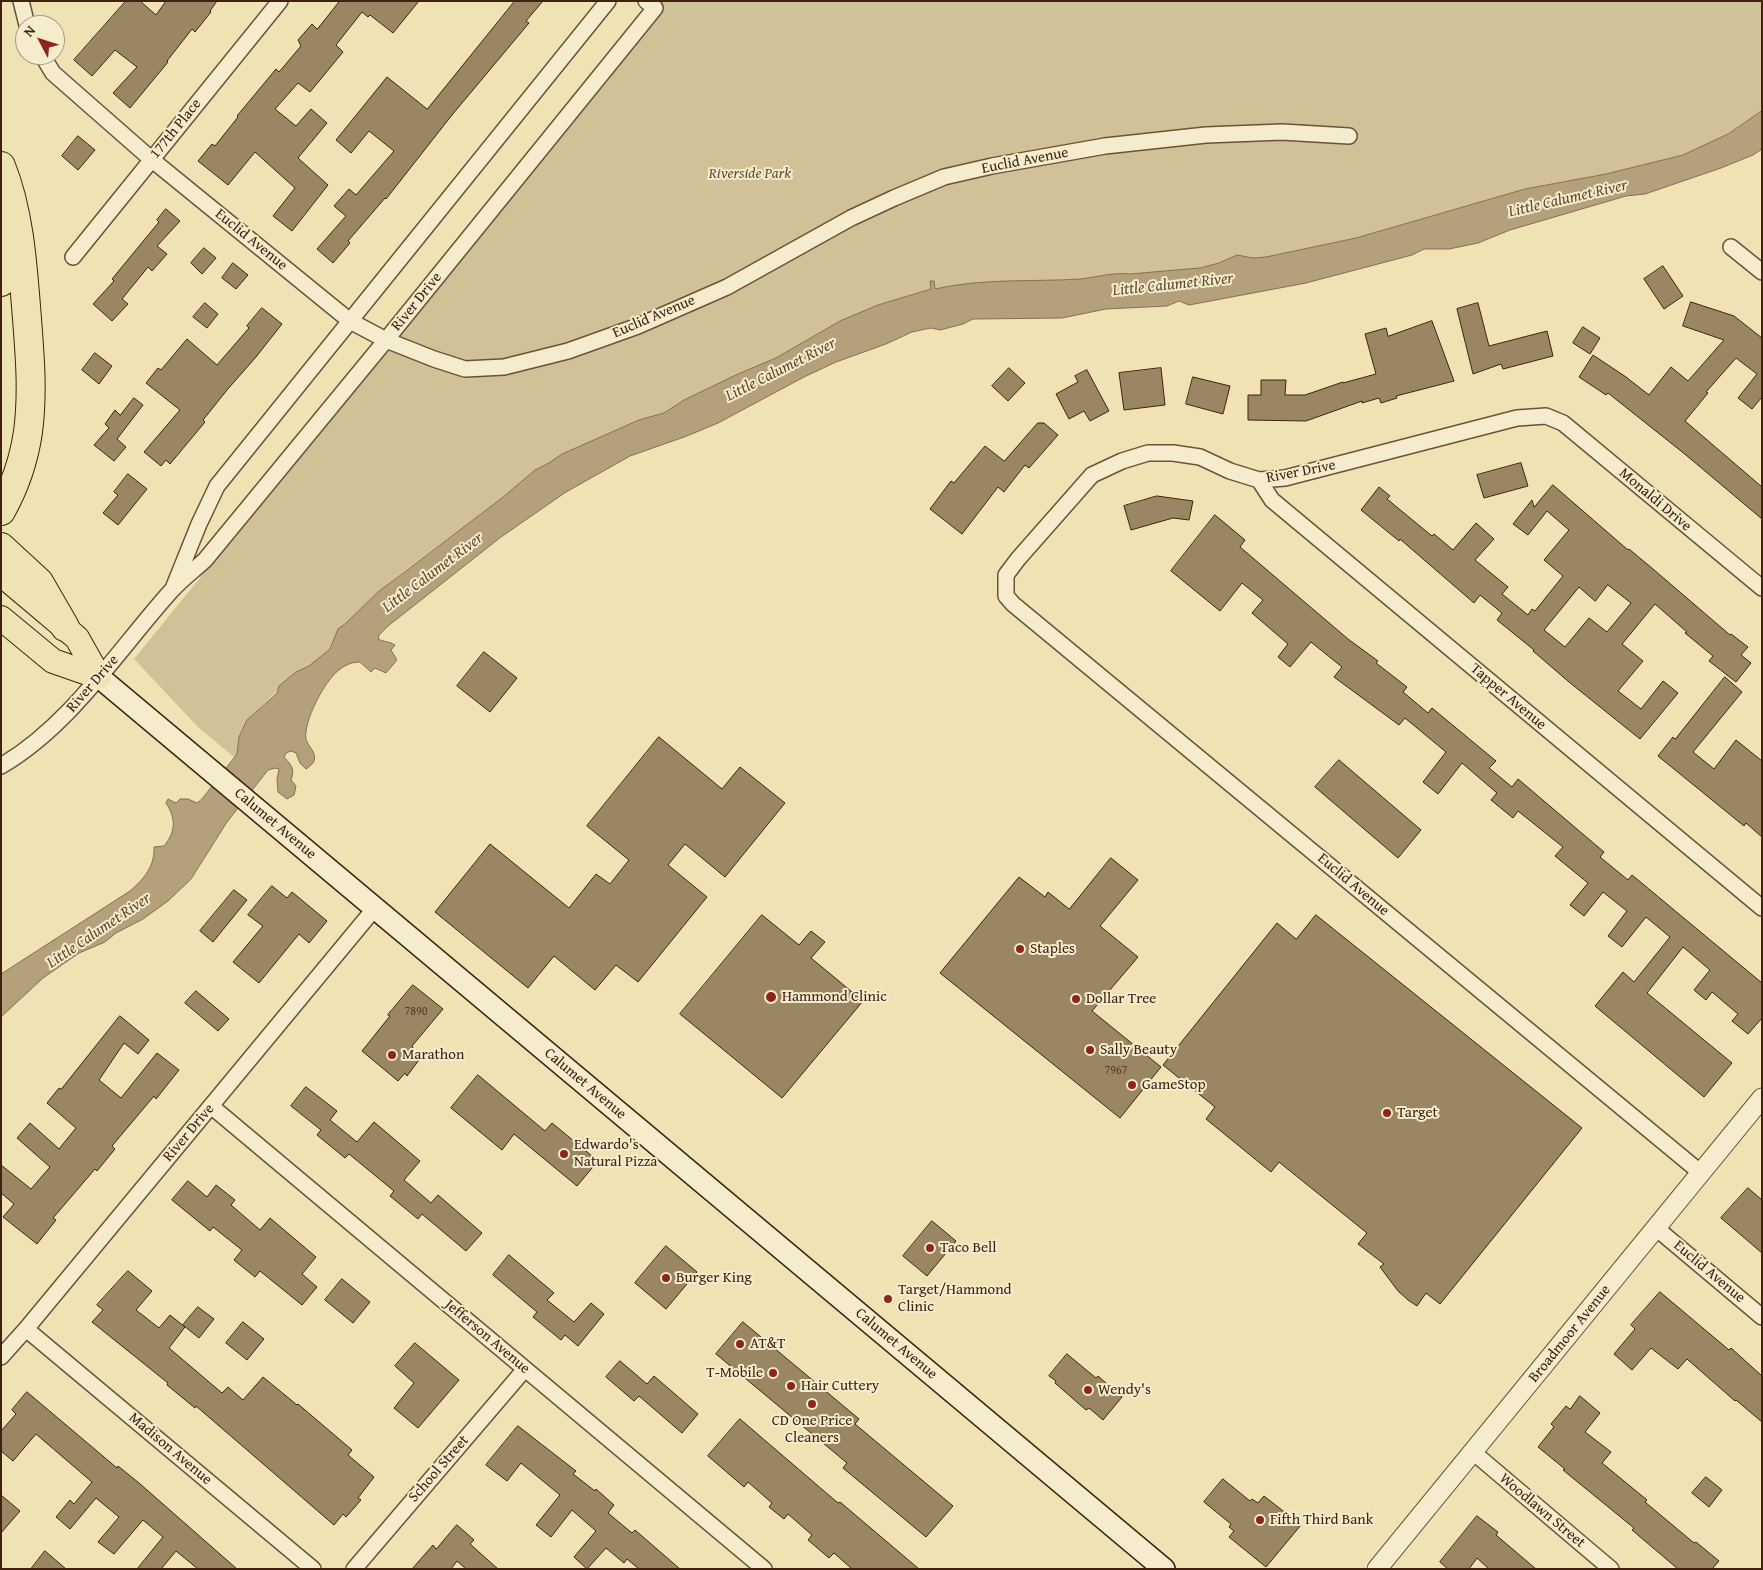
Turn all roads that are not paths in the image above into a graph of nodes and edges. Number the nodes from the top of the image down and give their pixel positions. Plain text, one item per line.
1 (21, 1) edge
2 (280, 1) edge
3 (608, 1) edge
4 (650, 5) edge
5 (24, 15) edge
6 (48, 65) edge
7 (1349, 136) dead end
8 (151, 159) junction
9 (1, 166) edge
10 (1, 226) edge
11 (1731, 247) dead end
12 (73, 257) dead end
13 (1762, 272) edge
14 (1, 282) edge
15 (350, 321) junction
16 (386, 340) junction
17 (1546, 416) joint
18 (1259, 480) junction
19 (5, 505) edge
20 (1, 548) edge
21 (1, 574) edge
22 (1762, 588) edge
23 (173, 589) junction
24 (1006, 596) joint
25 (1, 618) edge
26 (65, 627) junction
27 (99, 677) junction
28 (1, 766) edge
29 (375, 908) junction
30 (1762, 908) edge
31 (1762, 1098) edge
32 (211, 1106) junction
33 (1701, 1173) junction
34 (1656, 1228) junction
35 (1762, 1317) edge
36 (26, 1329) junction
37 (1, 1357) edge
38 (525, 1369) junction
39 (1472, 1452) junction
40 (314, 1569) edge
41 (354, 1569) edge
42 (764, 1569) edge
43 (1164, 1569) edge
44 (1377, 1569) edge
45 (1611, 1569) edge

1 - 5 street
2 - 8 street, 177th Place
3 - 15 street, River Drive
4 - 16 street, River Drive
6 - 8 street, Euclid Avenue
7 - 16 street, Euclid Avenue
8 - 12 street, 177th Place
8 - 15 street, Euclid Avenue
9 - 19 highway
10 - 14 highway
11 - 13 street
15 - 16 street, Euclid Avenue
15 - 23 street, River Drive
16 - 23 street, River Drive
17 - 18 street, River Drive
17 - 22 street, Monaldi Drive
18 - 24 street, River Drive
18 - 30 street, Tapper Avenue
20 - 26 highway
21 - 26 main road, Calumet Avenue
23 - 27 street, River Drive
24 - 33 street, Euclid Avenue
25 - 27 main road, Calumet Avenue
26 - 27 main road, Calumet Avenue
27 - 28 street, River Drive
27 - 29 main road, Calumet Avenue
29 - 32 street, River Drive
29 - 43 main road, Calumet Avenue
31 - 33 street, Broadmoor Avenue
32 - 36 street, River Drive
32 - 38 street, Jefferson Avenue
33 - 34 street, Broadmoor Avenue
34 - 35 street, Euclid Avenue
34 - 39 street, Broadmoor Avenue
36 - 37 street, River Drive
36 - 40 street, Madison Avenue
38 - 41 street, School Street
38 - 42 street, Jefferson Avenue
39 - 44 street, Broadmoor Avenue
39 - 45 street, Woodlawn Street

